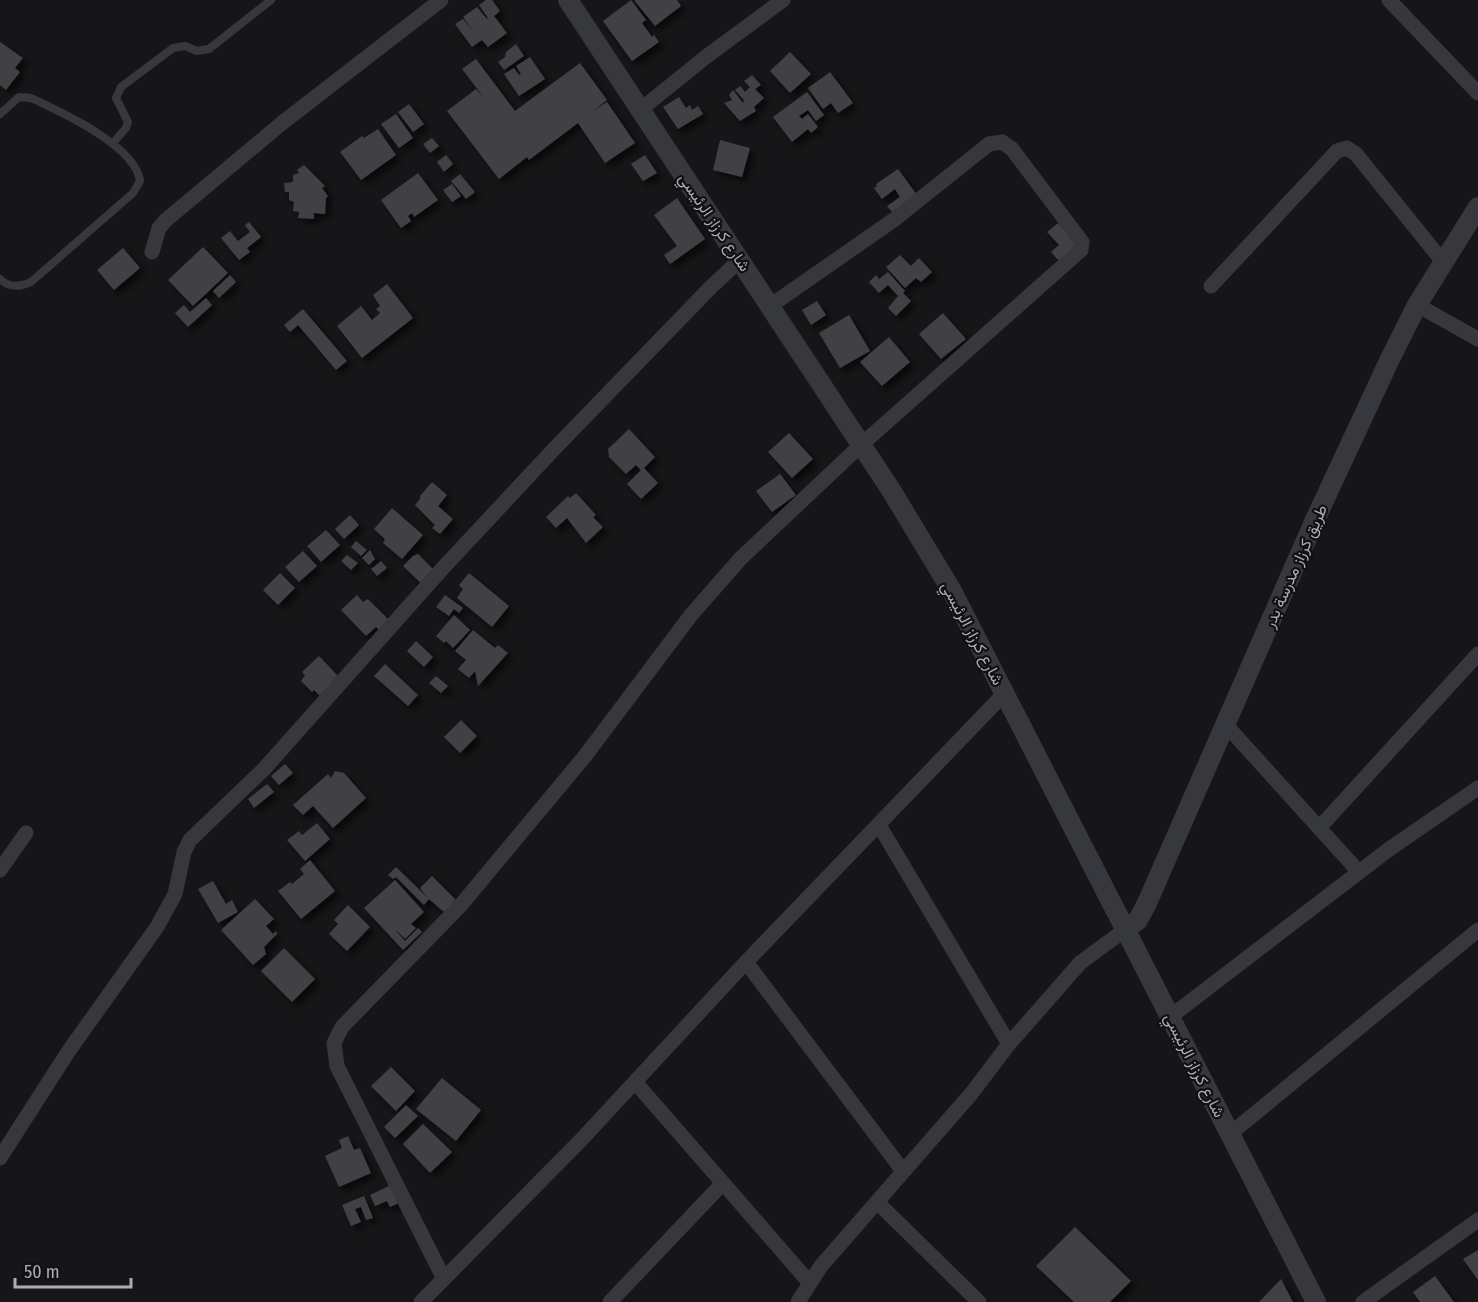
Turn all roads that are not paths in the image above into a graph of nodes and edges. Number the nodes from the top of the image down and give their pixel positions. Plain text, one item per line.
1 (271, 0) edge
2 (441, 0) edge
3 (568, 0) edge
4 (783, 0) edge
5 (1389, 0) edge
6 (1478, 93) edge
7 (640, 110) junction
8 (0, 114) edge
9 (113, 143) junction
10 (1476, 214) edge
11 (152, 252) dead end
12 (741, 259) junction
13 (1444, 263) junction
14 (0, 279) edge
15 (1211, 286) dead end
16 (1417, 304) junction
17 (770, 306) junction
18 (1478, 339) edge
19 (861, 445) junction
20 (1478, 654) edge
21 (1005, 693) junction
22 (1226, 725) junction
23 (1478, 789) edge
24 (879, 825) junction
25 (1319, 828) junction
26 (26, 833) dead end
27 (0, 870) edge
28 (1359, 872) junction
29 (1126, 929) junction
30 (1478, 930) edge
31 (746, 962) junction
32 (1170, 1017) junction
33 (1009, 1044) junction
34 (635, 1082) junction
35 (1230, 1134) junction
36 (0, 1158) edge
37 (903, 1171) junction
38 (723, 1183) junction
39 (877, 1202) junction
40 (1478, 1220) edge
41 (444, 1280) junction
42 (805, 1295) edge
43 (421, 1302) edge
44 (609, 1302) edge
45 (979, 1302) edge
46 (1316, 1302) edge
47 (1363, 1302) edge

1 - 9 lane
2 - 11 street
3 - 7 street, شارع كرزاز الرئيسي
4 - 7 street
5 - 6 street
7 - 12 street, شارع كرزاز الرئيسي
8 - 9 lane
9 - 14 lane
10 - 13 street, طريق كرزاز مدرسة بدر
12 - 17 street, شارع كرزاز الرئيسي
12 - 36 street
13 - 15 street
13 - 16 street, طريق كرزاز مدرسة بدر
16 - 18 street
16 - 22 street, طريق كرزاز مدرسة بدر
17 - 19 street, شارع كرزاز الرئيسي
17 - 19 street
19 - 21 street, شارع كرزاز الرئيسي
19 - 41 street
20 - 25 street
21 - 24 street
21 - 29 street, شارع كرزاز الرئيسي
22 - 25 street
22 - 29 street, طريق كرزاز مدرسة بدر
23 - 28 street
24 - 31 street
24 - 33 street
25 - 28 street
26 - 27 street
28 - 32 street
29 - 32 street, شارع كرزاز الرئيسي
29 - 33 street
30 - 35 street
31 - 34 street
31 - 37 street
32 - 35 street, شارع كرزاز الرئيسي
33 - 37 street
34 - 38 street
34 - 41 street
35 - 46 street, شارع كرزاز الرئيسي
37 - 39 street
38 - 42 street
38 - 44 street
39 - 42 street
39 - 45 street
40 - 47 street
41 - 43 street

